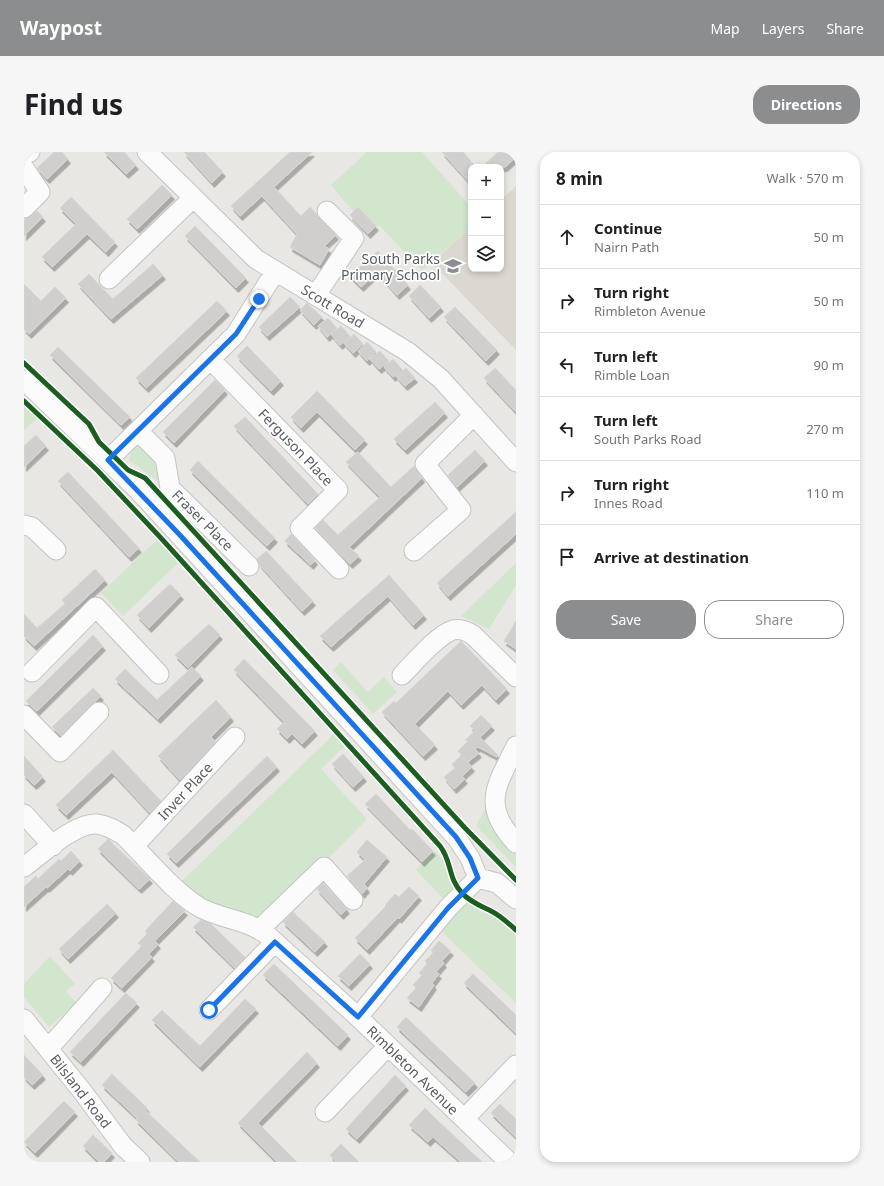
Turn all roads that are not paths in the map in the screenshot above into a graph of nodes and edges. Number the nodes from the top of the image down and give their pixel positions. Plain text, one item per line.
1 (30, 152) edge
2 (147, 152) edge
3 (24, 155) edge
4 (24, 168) edge
5 (193, 198) junction
6 (24, 208) edge
7 (327, 211) dead end
8 (275, 272) junction
9 (109, 279) dead end
10 (316, 296) junction
11 (211, 360) junction
12 (24, 380) edge
13 (474, 415) junction
14 (138, 431) junction
15 (108, 460) junction
16 (516, 462) edge
17 (24, 525) edge
18 (56, 550) dead end
19 (414, 551) dead end
20 (249, 566) dead end
21 (338, 569) dead end
22 (27, 672) edge
23 (159, 674) dead end
24 (402, 675) dead end
25 (516, 678) edge
26 (99, 712) dead end
27 (24, 716) edge
28 (235, 737) dead end
29 (516, 746) edge
30 (24, 814) edge
31 (516, 843) edge
32 (54, 846) junction
33 (134, 846) junction
34 (24, 868) edge
35 (478, 878) junction
36 (516, 899) edge
37 (353, 900) dead end
38 (260, 929) junction
39 (275, 942) junction
40 (102, 988) dead end
41 (209, 1010) dead end
42 (358, 1017) junction
43 (24, 1019) edge
44 (388, 1046) junction
45 (48, 1049) junction
46 (516, 1065) edge
47 (325, 1112) dead end
48 (464, 1118) junction
49 (140, 1162) edge
50 (509, 1162) edge

1 - 3 street
2 - 5 street, Scott Road
4 - 6 street
5 - 8 street, Scott Road
5 - 9 street
7 - 10 street
8 - 10 street, Scott Road
8 - 11 street
10 - 13 street, Scott Road
11 - 14 street
11 - 21 street, Ferguson Place
12 - 15 street
13 - 16 street, Scott Road
13 - 19 street
14 - 15 street
14 - 20 street, Fraser Place
15 - 35 street
17 - 18 street
22 - 23 street
24 - 25 street
26 - 27 street
28 - 33 street, Inver Place
29 - 31 street
30 - 32 street
32 - 33 street, Rimbleton Avenue
32 - 34 street, Rimbleton Avenue
33 - 38 street, Rimbleton Avenue
35 - 36 street
35 - 42 street
37 - 38 street
38 - 39 street, Rimbleton Avenue
39 - 41 street
39 - 42 street, Rimbleton Avenue
40 - 45 street
42 - 44 street, Rimbleton Avenue
43 - 45 street, Bilsland Road
44 - 47 street
44 - 48 street, Rimbleton Avenue
45 - 49 street, Bilsland Road
46 - 48 street
48 - 50 street, Rimbleton Avenue

